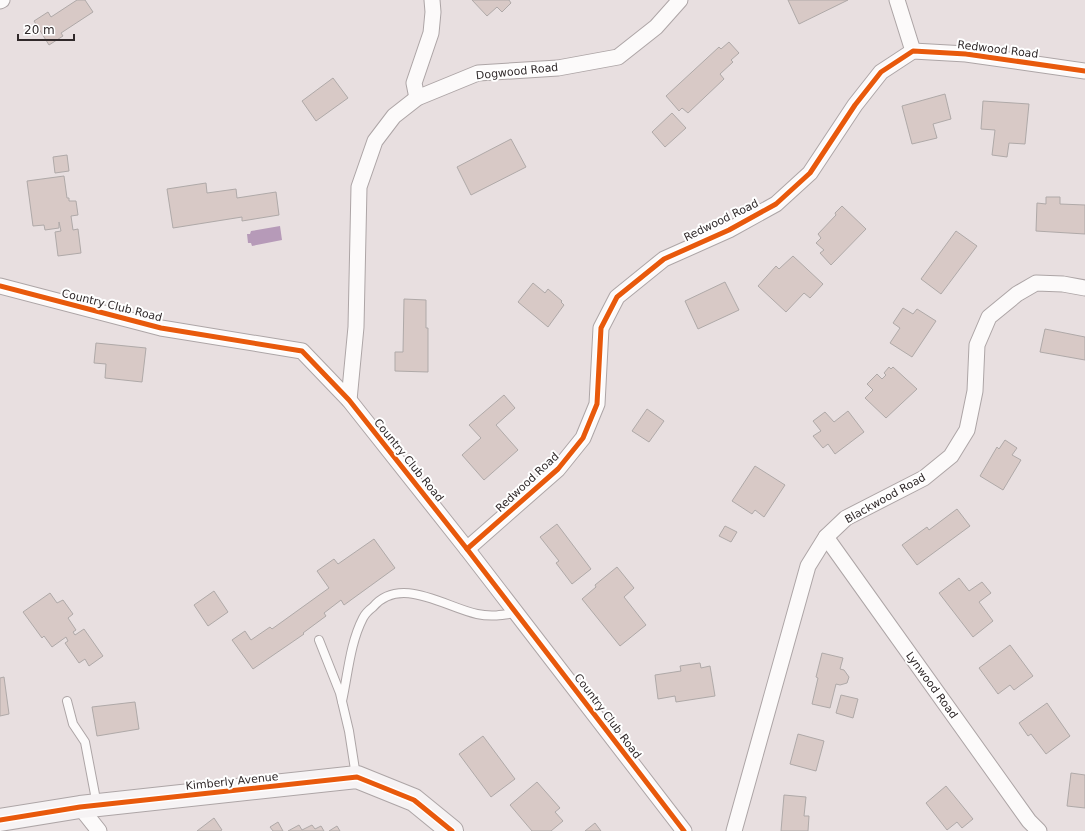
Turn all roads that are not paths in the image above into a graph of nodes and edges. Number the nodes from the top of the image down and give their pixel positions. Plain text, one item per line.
1 (432, 0) edge
2 (680, 0) edge
3 (897, 0) edge
4 (913, 52) junction
5 (1085, 71) edge
6 (417, 98) junction
7 (0, 286) edge
8 (1085, 288) edge
9 (349, 400) junction
10 (826, 537) junction
11 (468, 549) junction
12 (516, 613) junction
13 (319, 640) dead end
14 (67, 701) dead end
15 (342, 701) junction
16 (357, 777) junction
17 (89, 806) junction
18 (0, 820) edge
19 (99, 831) edge
20 (452, 831) edge
21 (684, 831) edge
22 (734, 831) edge
23 (1039, 831) edge

1 - 6 street
2 - 6 street, Dogwood Road
3 - 4 street
4 - 5 street, Redwood Road
4 - 11 street, Redwood Road
6 - 9 street, Dogwood Road
7 - 9 street, Country Club Road
8 - 10 street, Blackwood Road
9 - 11 street, Country Club Road
10 - 22 street, Blackwood Road
10 - 23 street, Lynwood Road
11 - 12 street, Country Club Road
12 - 15 lane
12 - 21 street, Country Club Road
13 - 15 lane
14 - 17 lane
15 - 16 lane
16 - 17 street, Kimberly Avenue
16 - 20 street, Kimberly Avenue
17 - 18 street, Kimberly Avenue
17 - 19 street

